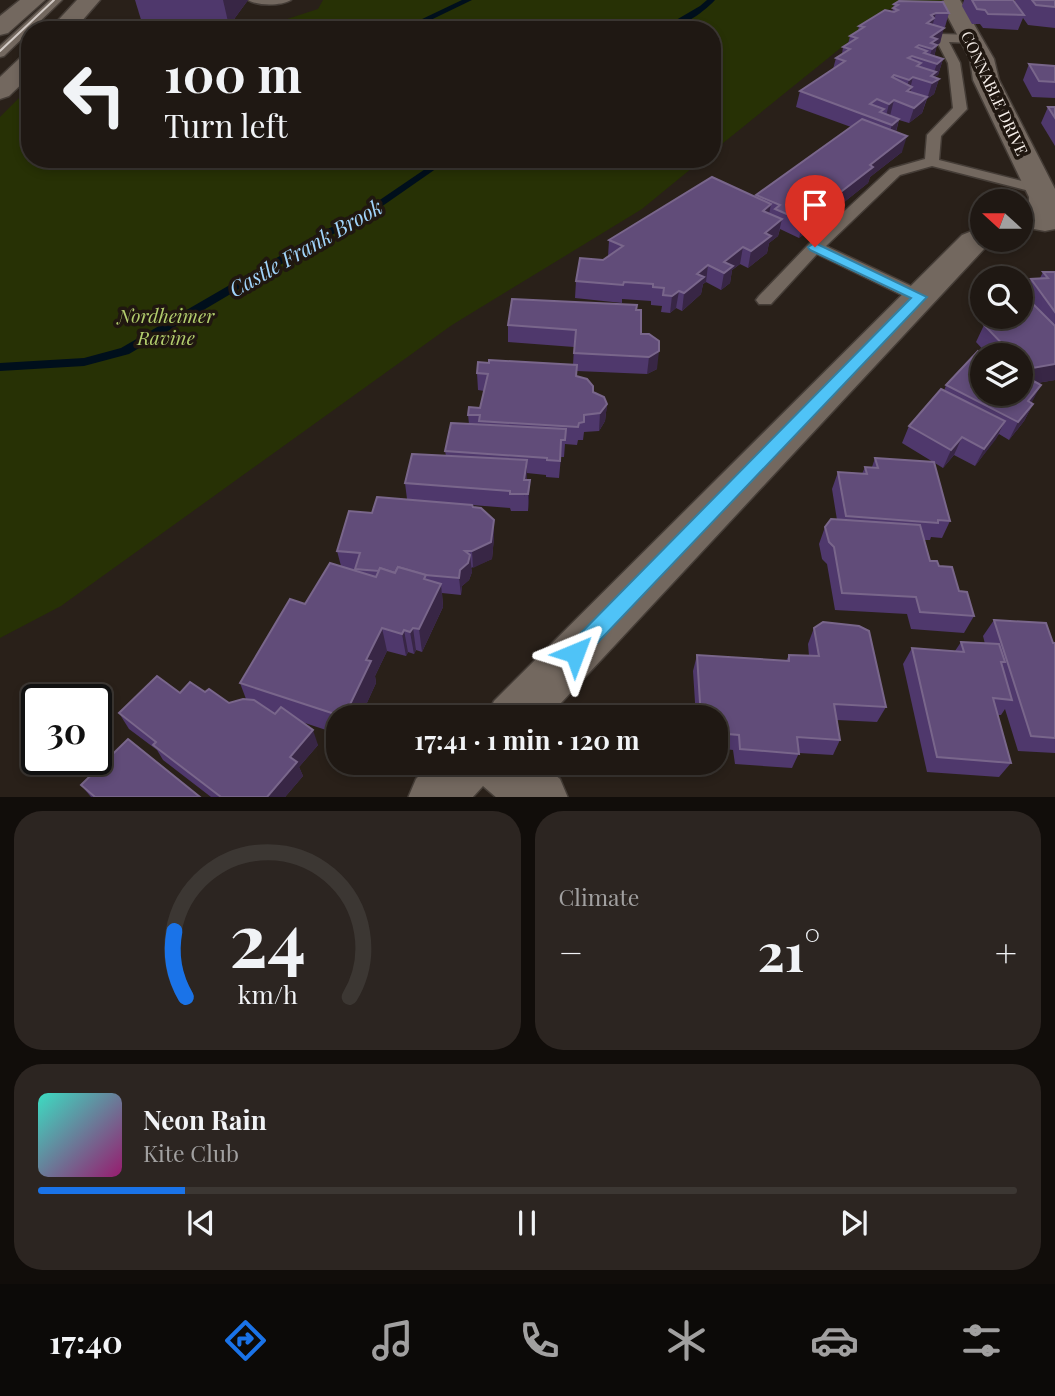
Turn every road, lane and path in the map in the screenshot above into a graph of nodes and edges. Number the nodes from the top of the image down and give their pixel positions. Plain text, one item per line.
1 (34, 0) edge
2 (56, 0) edge
3 (64, 0) edge
4 (89, 0) edge
5 (254, 0) edge
6 (285, 0) edge
7 (952, 4) dead end
8 (34, 21) edge
9 (42, 21) edge
10 (69, 21) edge
11 (0, 28) edge
12 (21, 33) edge
13 (972, 39) junction
14 (21, 41) edge
15 (0, 53) edge
16 (0, 61) edge
17 (21, 71) edge
18 (0, 91) edge
19 (932, 162) junction
20 (1041, 190) junction
21 (1040, 222) edge
22 (970, 245) edge
23 (815, 247) junction
24 (920, 297) junction
25 (765, 300) dead end
26 (525, 705) edge
27 (456, 775) edge
28 (512, 775) edge
29 (435, 797) edge
30 (541, 797) edge

1 - 11 street
2 - 8 lane
3 - 9 lane
4 - 10 street
5 - 6 lane
7 - 13 street, CONNABLE DRIVE
12 - 15 lane
13 - 19 lane
13 - 20 street, CONNABLE DRIVE
14 - 16 lane
17 - 18 street
19 - 20 lane
19 - 23 lane
20 - 21 street, CONNABLE DRIVE
22 - 24 street
23 - 24 lane
23 - 25 lane
24 - 26 street
27 - 29 street
28 - 30 street

